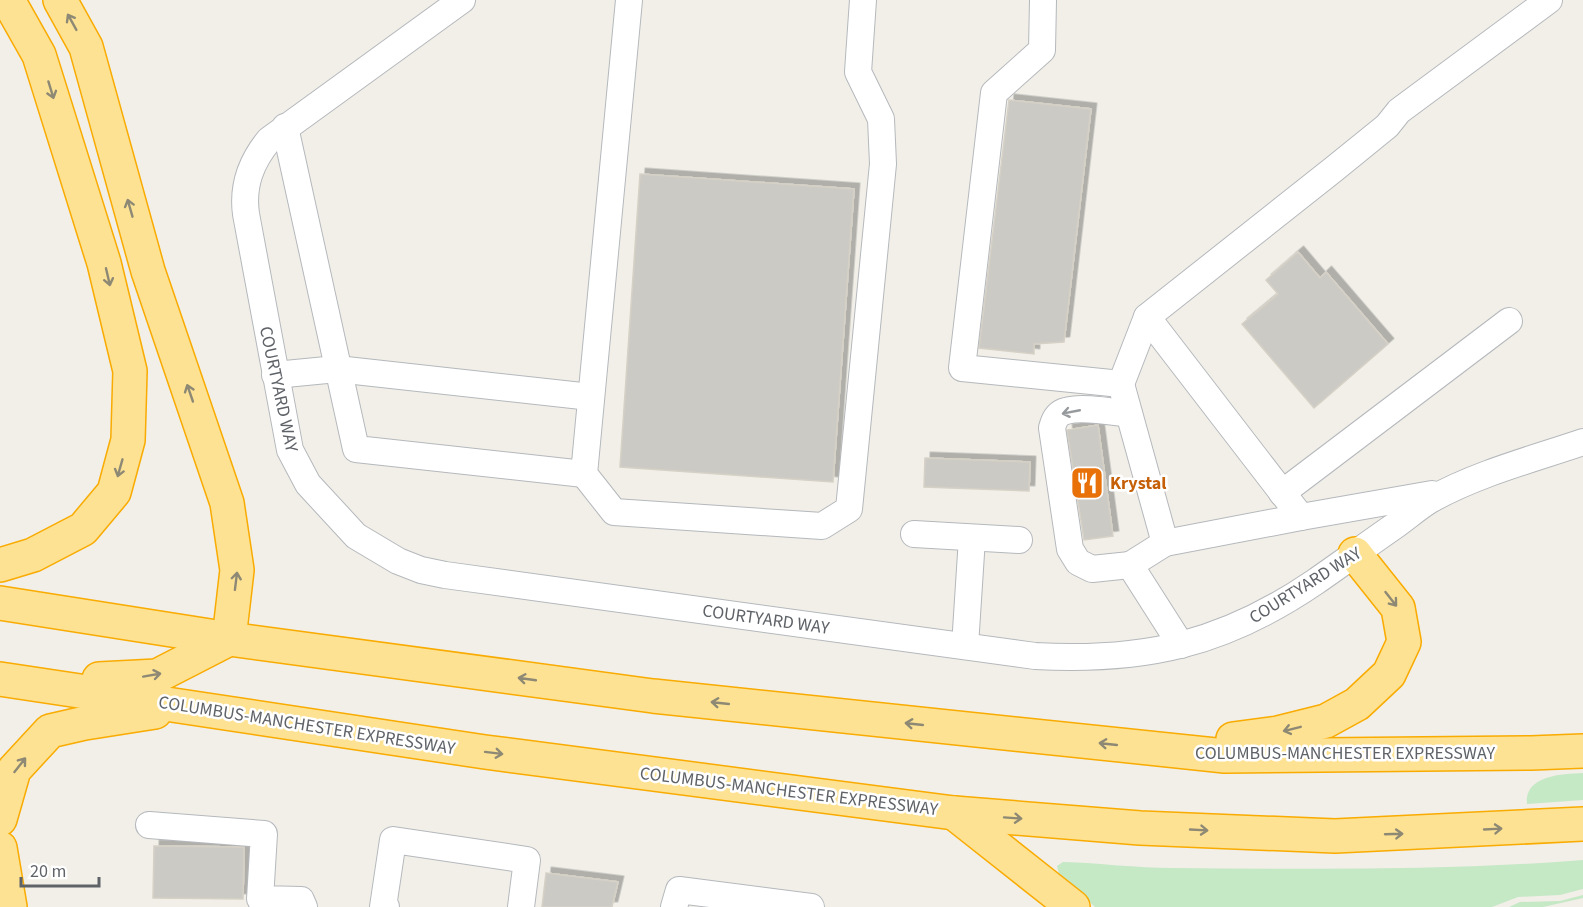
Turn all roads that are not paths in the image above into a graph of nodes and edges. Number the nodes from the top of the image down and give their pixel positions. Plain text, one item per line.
1 (8, 0) edge
2 (60, 0) edge
3 (462, 0) edge
4 (628, 0) edge
5 (863, 0) edge
6 (1043, 0) edge
7 (1549, 0) edge
8 (285, 128) junction
9 (1146, 316) junction
10 (1509, 321) dead end
11 (337, 369) junction
12 (274, 375) junction
13 (1121, 384) junction
14 (591, 397) junction
15 (1129, 414) junction
16 (1583, 442) edge
17 (584, 474) junction
18 (1447, 491) junction
19 (1282, 493) junction
20 (1300, 517) junction
21 (914, 534) dead end
22 (972, 538) junction
23 (1019, 540) dead end
24 (1165, 543) junction
25 (1355, 554) junction
26 (0, 565) edge
27 (1130, 565) junction
28 (0, 603) edge
29 (230, 639) junction
30 (1181, 645) junction
31 (965, 646) junction
32 (15, 681) edge
33 (191, 707) junction
34 (1153, 749) junction
35 (1583, 751) edge
36 (954, 813) junction
37 (0, 819) edge
38 (1583, 824) edge
39 (149, 825) dead end
40 (0, 848) edge
41 (1035, 877) junction
42 (757, 903) edge
43 (10, 907) edge
44 (304, 907) edge
45 (386, 907) edge
46 (521, 907) edge
47 (674, 907) edge
48 (811, 907) edge
49 (1052, 907) edge
50 (1073, 907) edge

1 -> 26 highway
29 -> 2 highway
3 - 8 lane, COURTYARD WAY
4 - 14 lane
5 - 17 lane
6 - 13 lane
7 - 9 lane
8 - 11 lane
8 - 12 lane, COURTYARD WAY
9 - 13 lane
9 - 19 lane
10 - 19 lane
11 - 12 lane
11 - 14 lane
11 - 17 lane
12 - 31 lane, COURTYARD WAY
13 - 15 lane
14 - 17 lane
15 - 24 lane
15 -> 27 lane
16 - 18 lane, COURTYARD WAY
18 - 20 lane
18 - 25 lane, COURTYARD WAY
19 - 20 lane
20 - 24 lane
21 - 22 lane
22 - 23 lane
22 - 31 lane
24 - 27 lane
25 - 30 lane, COURTYARD WAY
25 -> 34 highway
27 - 30 lane
28 - 29 highway, COLUMBUS-MANCHESTER EXPRESSWAY
32 -> 29 highway
34 -> 29 highway, COLUMBUS-MANCHESTER EXPRESSWAY
30 - 31 lane, COURTYARD WAY
32 - 33 highway, COLUMBUS-MANCHESTER EXPRESSWAY
33 -> 36 highway, COLUMBUS-MANCHESTER EXPRESSWAY
37 -> 33 highway
34 - 35 highway, COLUMBUS-MANCHESTER EXPRESSWAY
36 -> 38 highway, COLUMBUS-MANCHESTER EXPRESSWAY
36 - 41 highway
39 - 44 lane
40 - 43 highway
41 - 49 highway
41 - 50 highway
42 - 47 lane
42 - 48 lane
45 - 46 lane

